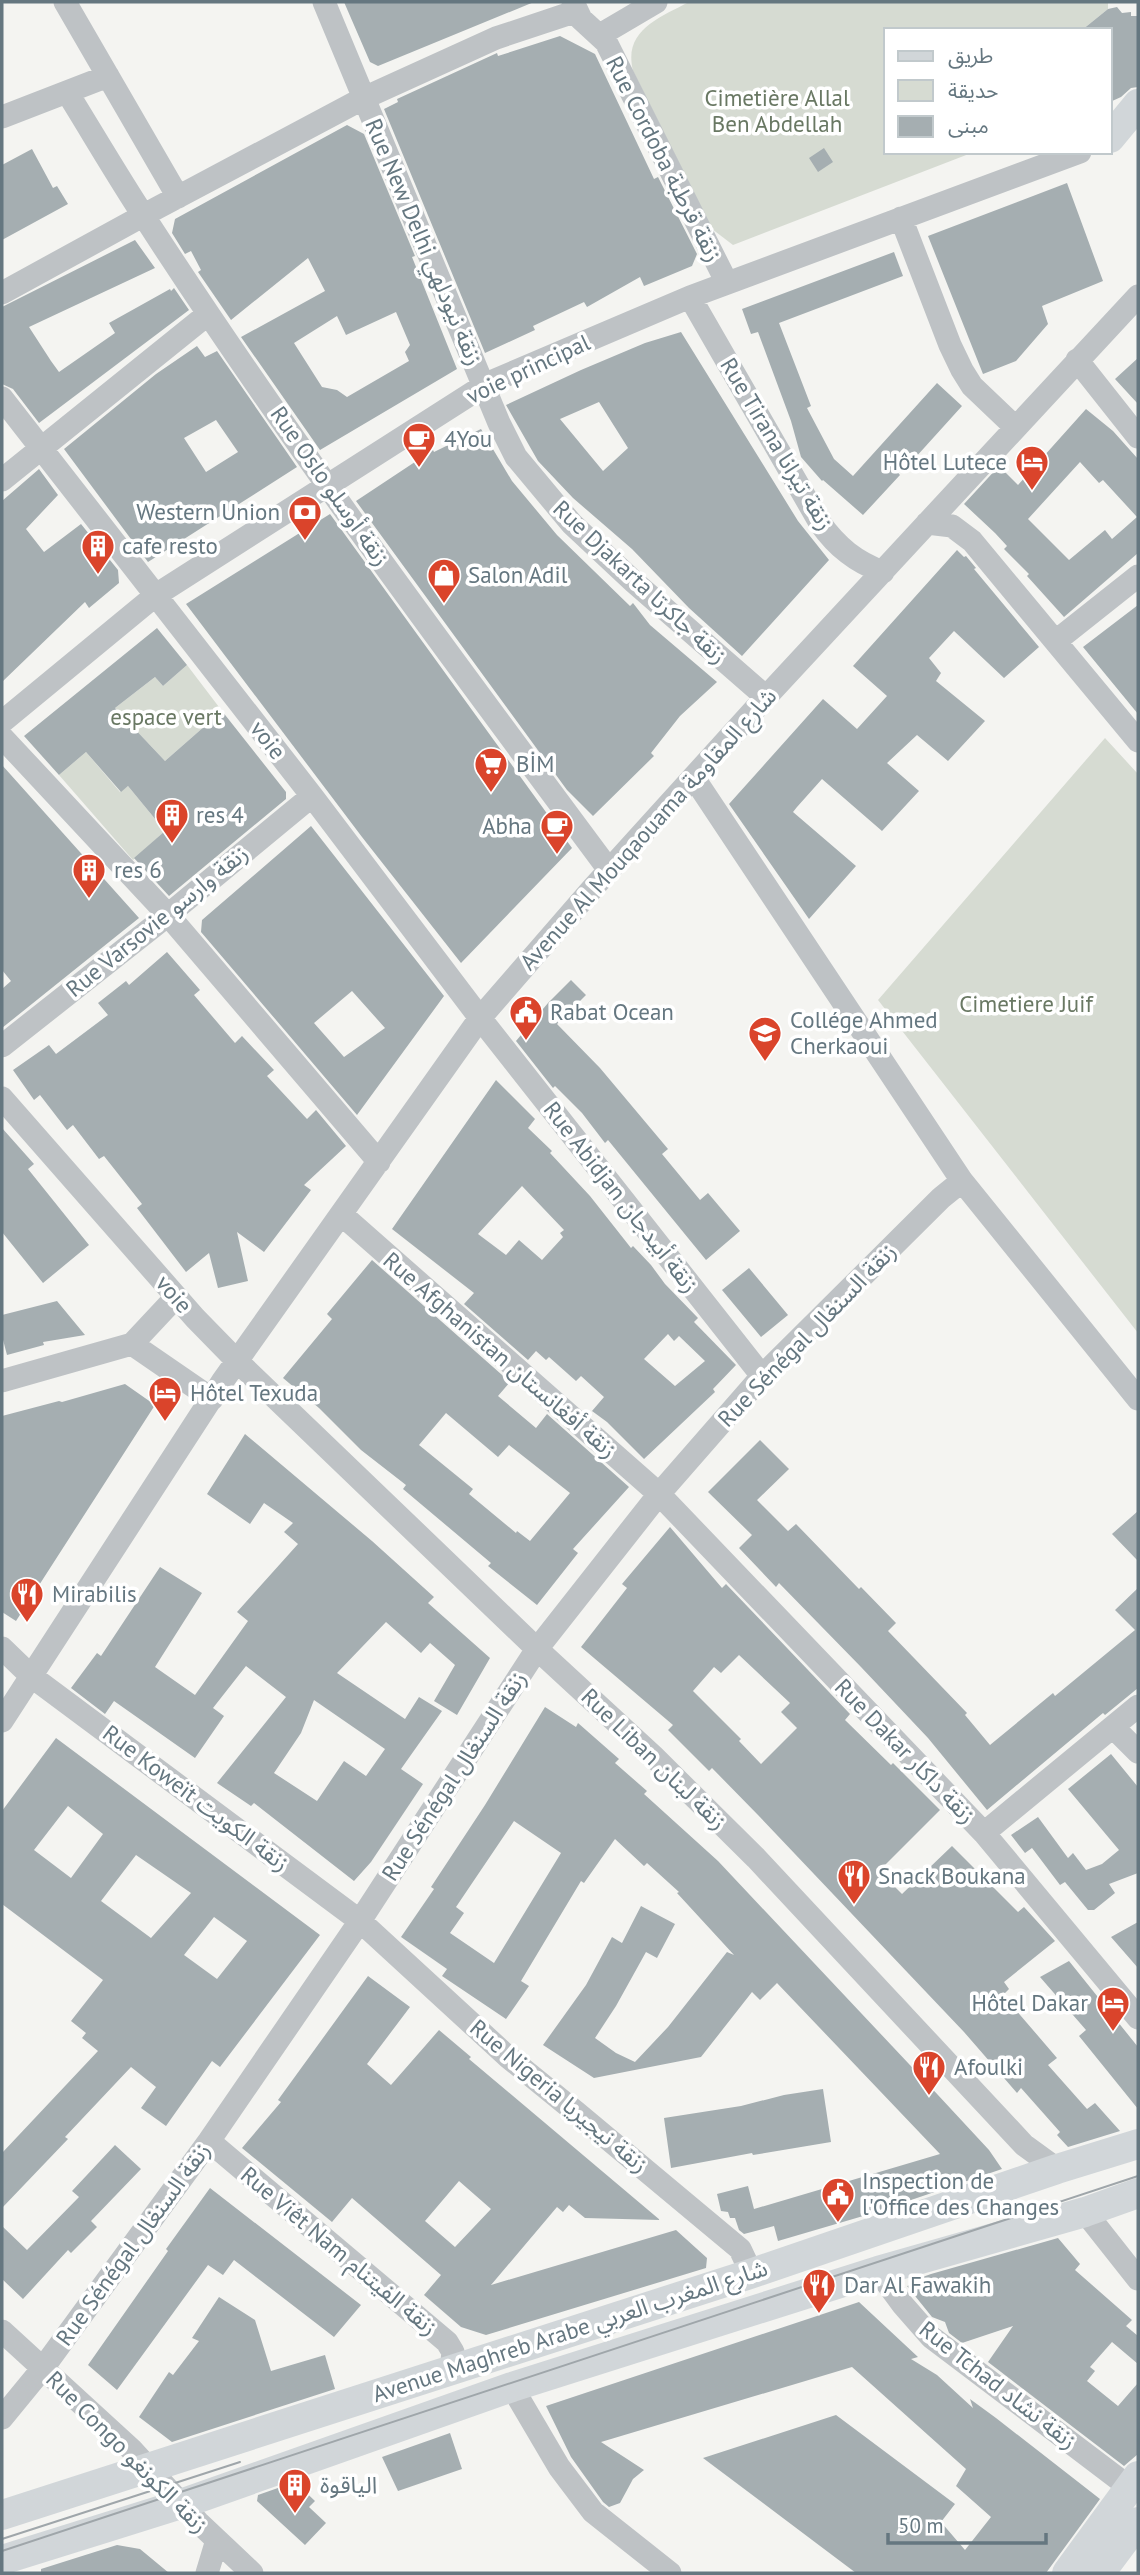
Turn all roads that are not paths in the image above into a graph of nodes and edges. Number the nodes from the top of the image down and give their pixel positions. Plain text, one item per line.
1 (65, 2) edge
2 (324, 2) edge
3 (656, 2) edge
4 (575, 6) edge
5 (600, 35) junction
6 (108, 76) junction
7 (67, 92) junction
8 (364, 99) junction
9 (1138, 104) edge
10 (2, 117) edge
11 (1138, 122) edge
12 (1112, 136) edge
13 (1112, 137) edge
14 (1075, 154) edge
15 (178, 197) junction
16 (143, 215) junction
17 (901, 218) junction
18 (727, 283) junction
19 (2, 293) edge
20 (1138, 296) edge
21 (690, 297) junction
22 (208, 314) junction
23 (1077, 360) junction
24 (484, 385) junction
25 (2, 398) edge
26 (1014, 427) junction
27 (1138, 437) edge
28 (42, 447) junction
29 (2, 480) edge
30 (329, 484) junction
31 (927, 523) junction
32 (883, 572) junction
33 (1138, 576) edge
34 (156, 595) junction
35 (1056, 641) junction
36 (766, 696) junction
37 (2, 722) edge
38 (2, 737) edge
39 (1138, 741) edge
40 (694, 778) junction
41 (312, 796) junction
42 (609, 870) junction
43 (168, 915) junction
44 (480, 1018) junction
45 (2, 1046) edge
46 (2, 1098) edge
47 (379, 1162) junction
48 (962, 1181) junction
49 (342, 1215) junction
50 (176, 1297) junction
51 (132, 1345) junction
52 (237, 1361) junction
53 (762, 1377) junction
54 (2, 1381) edge
55 (212, 1399) junction
56 (1138, 1399) edge
57 (659, 1494) junction
58 (2, 1648) edge
59 (537, 1648) junction
60 (31, 1676) junction
61 (1138, 1706) edge
62 (2, 1721) edge
63 (1112, 1727) junction
64 (1138, 1752) edge
65 (984, 1833) junction
66 (360, 1921) junction
67 (1138, 2018) edge
68 (209, 2141) junction
69 (1138, 2144) edge
70 (1057, 2169) junction
71 (1138, 2193) edge
72 (1085, 2212) junction
73 (878, 2271) junction
74 (747, 2275) junction
75 (1138, 2279) edge
76 (2, 2331) edge
77 (43, 2368) junction
78 (451, 2369) junction
79 (512, 2387) junction
80 (2, 2418) edge
81 (148, 2468) junction
82 (1134, 2481) edge
83 (181, 2504) junction
84 (2, 2515) edge
85 (1138, 2522) edge
86 (217, 2540) junction
87 (2, 2560) edge
88 (207, 2573) edge
89 (252, 2573) edge
90 (670, 2573) edge
91 (1067, 2573) edge
92 (1100, 2573) edge

1 - 6 street
2 - 8 street, Rue New Delhi زنقة نيودلهي
3 - 5 street, Rue Cordoba زنقة قرطبة
4 - 5 street, Rue Cordoba زنقة قرطبة
4 - 8 street
5 - 18 street, Rue Cordoba زنقة قرطبة
6 - 7 street
6 - 15 street
7 - 10 street
7 - 16 street, Rue Oslo زنقة أوسلو
8 - 15 street
8 - 24 street, Rue New Delhi زنقة نيودلهي
9 - 12 main road
11 - 13 street
14 - 17 street, voie principal
15 - 16 street
16 - 19 street
16 - 22 street, Rue Oslo زنقة أوسلو
17 - 18 street, voie principal
17 - 26 street
18 - 21 street, voie principal
20 - 23 street, Avenue Al Mouqaouama شارع المقاومة
21 - 24 street, voie principal
21 - 32 street, Rue Tirana زنقة تيرانا
22 - 28 street
22 - 30 street, Rue Oslo زنقة أوسلو
23 - 26 street, Avenue Al Mouqaouama شارع المقاومة
23 - 27 street
24 - 30 street, voie principal
24 - 36 street, Rue Djakarta زنقة جاكرتا
25 - 28 street, voie
26 - 31 street, Avenue Al Mouqaouama شارع المقاومة
28 - 29 street
28 - 34 street, voie
30 - 34 street, voie principal
30 - 42 street, Rue Oslo زنقة أوسلو
31 - 32 street, Avenue Al Mouqaouama شارع المقاومة
31 - 35 street
32 - 36 street, Avenue Al Mouqaouama شارع المقاومة
33 - 35 street
34 - 37 street, voie principal
34 - 41 street, voie
35 - 39 street
36 - 40 street, Avenue Al Mouqaouama شارع المقاومة
38 - 43 street
40 - 42 street, Avenue Al Mouqaouama شارع المقاومة
40 - 48 street
41 - 43 street, Rue Varsovie زنقة وارسو
41 - 44 street, voie
42 - 44 street, Avenue Al Mouqaouama شارع المقاومة
43 - 45 street, Rue Varsovie زنقة وارسو
43 - 47 street
44 - 47 street, Avenue Al Mouqaouama شارع المقاومة
44 - 53 street, Rue Abidjan زنقة أبيدجان
46 - 50 street, voie
47 - 49 street, Avenue Al Mouqaouama شارع المقاومة
48 - 53 street, Rue Sénégal زنقة السنغال
48 - 56 street
49 - 52 street, Avenue Al Mouqaouama شارع المقاومة
49 - 57 street, Rue Afghanistan زنقة أفغانستان
50 - 51 street
50 - 52 street, voie
51 - 54 street
51 - 55 street
52 - 55 street, Avenue Al Mouqaouama شارع المقاومة
52 - 59 street, Rue Liban زنقة لبنان
53 - 57 street, Rue Sénégal زنقة السنغال
55 - 60 street, Avenue Al Mouqaouama شارع المقاومة
57 - 59 street, Rue Sénégal زنقة السنغال
57 - 65 street, Rue Dakar زنقة داكار
58 - 60 street, Rue Koweït زنقة الكويت
59 - 66 street, Rue Sénégal زنقة السنغال
59 - 70 street, Rue Liban زنقة لبنان
60 - 62 street, Avenue Al Mouqaouama شارع المقاومة
60 - 66 street, Rue Koweït زنقة الكويت
61 - 63 street
63 - 64 street
63 - 65 street
65 - 67 street, Rue Dakar زنقة داكار
66 - 68 street, Rue Sénégal زنقة السنغال
66 - 74 street, Rue Nigeria زنقة نيجيريا
68 - 77 street, Rue Sénégal زنقة السنغال
68 - 78 street, Rue Viêt Nam زنقة الفيتنام
69 - 70 main road, Avenue Maghreb Arabe شارع المغرب العربي
70 - 74 main road, Avenue Maghreb Arabe شارع المغرب العربي
71 - 72 main road, Avenue Maghreb Arabe شارع المغرب العربي
72 - 73 main road, Avenue Maghreb Arabe شارع المغرب العربي
72 - 75 street
73 - 79 main road, Avenue Maghreb Arabe شارع المغرب العربي
73 - 82 street, Rue Tchad زنقة نشاد
74 - 78 main road, Avenue Maghreb Arabe شارع المغرب العربي
76 - 77 street, Rue Congo زنقة الكونغو
77 - 80 street, Rue Sénégal زنقة السنغال
77 - 81 street, Rue Congo زنقة الكونغو
78 - 81 main road, Avenue Maghreb Arabe شارع المغرب العربي
79 - 83 main road, Avenue Maghreb Arabe شارع المغرب العربي
79 - 90 street
81 - 83 street, Rue Congo زنقة الكونغو
81 - 84 main road, Avenue Maghreb Arabe شارع المغرب العربي
82 - 91 main road
83 - 86 street, Rue Congo زنقة الكونغو
83 - 87 main road, Avenue Maghreb Arabe شارع المغرب العربي
85 - 92 main road
86 - 88 street
86 - 89 street, Rue Congo زنقة الكونغو

